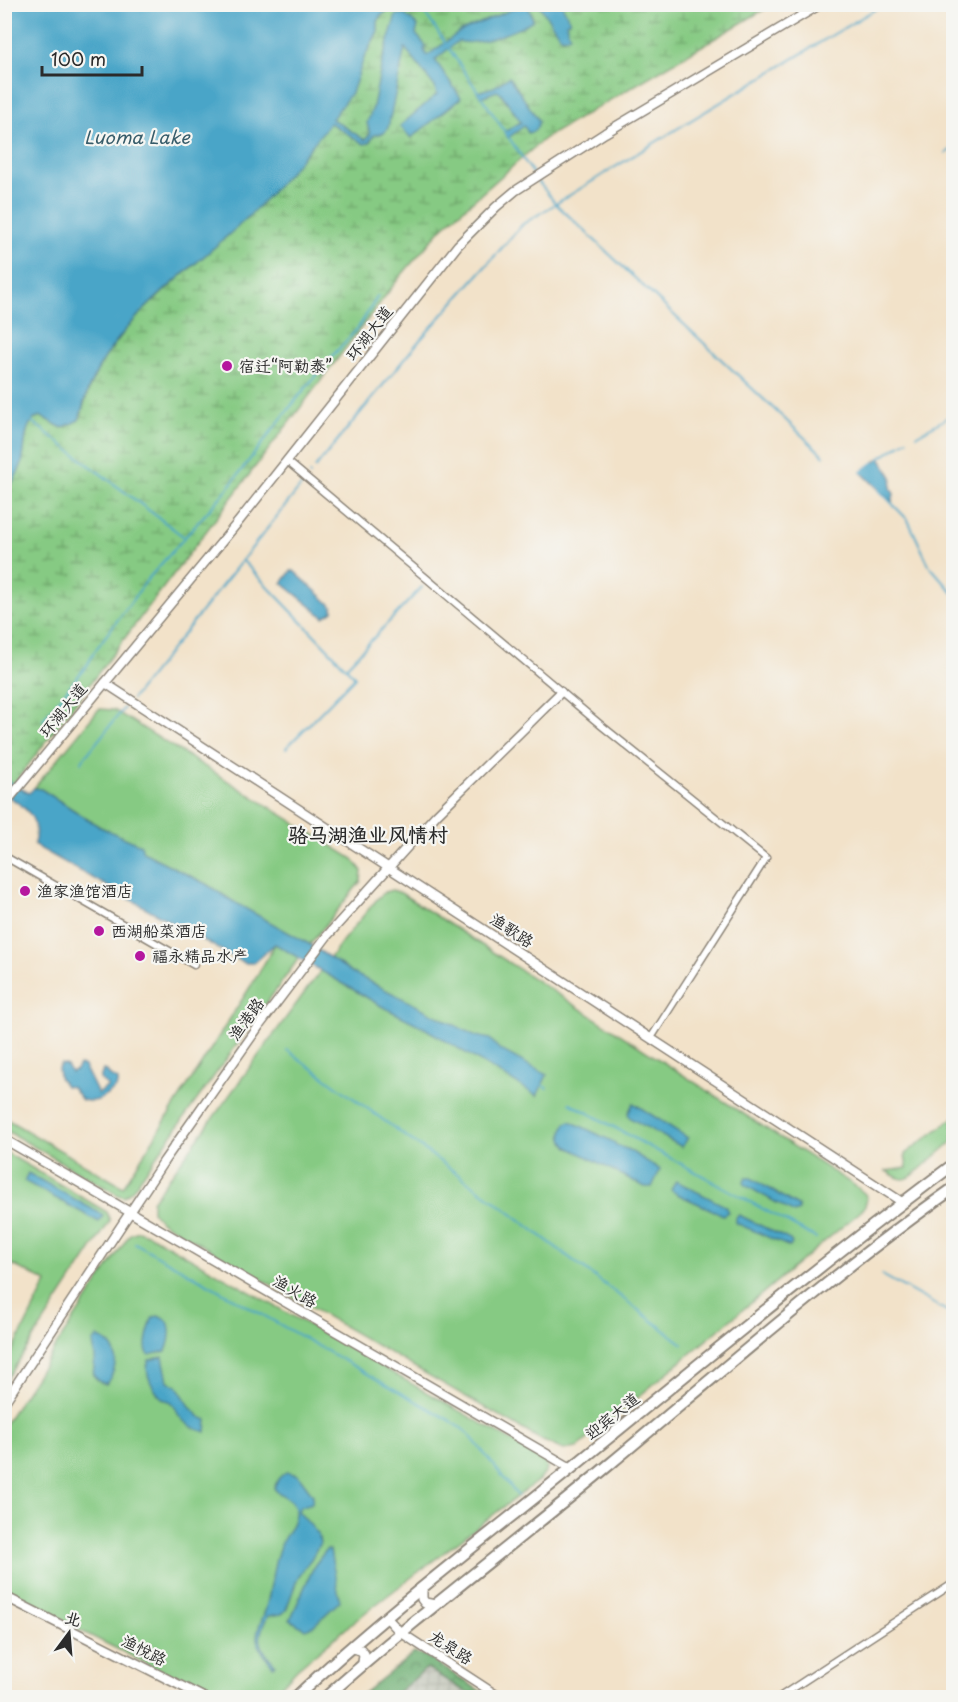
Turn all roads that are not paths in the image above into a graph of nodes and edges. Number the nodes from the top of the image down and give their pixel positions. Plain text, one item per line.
1 (820, 4) edge
2 (287, 461) junction
3 (105, 683) junction
4 (561, 692) junction
5 (4, 805) edge
6 (4, 856) edge
7 (388, 867) junction
8 (194, 965) dead end
9 (651, 1038) junction
10 (4, 1139) edge
11 (954, 1164) edge
12 (954, 1188) edge
13 (902, 1202) junction
14 (130, 1213) junction
15 (4, 1403) edge
16 (571, 1468) junction
17 (954, 1583) edge
18 (422, 1589) junction
19 (4, 1596) edge
20 (435, 1605) junction
21 (387, 1618) junction
22 (400, 1632) junction
23 (352, 1648) junction
24 (363, 1663) junction
25 (206, 1698) edge
26 (295, 1698) edge
27 (325, 1698) edge
28 (501, 1698) edge
29 (778, 1698) edge

1 - 2 street, 环湖大道
2 - 3 street, 环湖大道
2 - 4 street
3 - 5 street, 环湖大道
3 - 7 street, 渔歌路
4 - 7 street, 渔港路
4 - 9 street
6 - 8 street
7 - 9 street, 渔歌路
7 - 14 street, 渔港路
9 - 13 street, 渔歌路
10 - 14 street, 渔火路
11 - 13 highway, 迎宾大道
12 - 20 highway
13 - 16 highway, 迎宾大道
14 - 15 street, 渔港路
14 - 16 street, 渔火路
16 - 18 highway, 迎宾大道
17 - 29 street
18 - 20 main road
18 - 21 highway, 迎宾大道
19 - 25 street, 渔悦路
20 - 22 highway
21 - 22 street, 龙泉路
21 - 23 highway, 迎宾大道
22 - 24 highway
22 - 28 street, 龙泉路
23 - 24 main road
23 - 26 highway, 迎宾大道
24 - 27 highway

